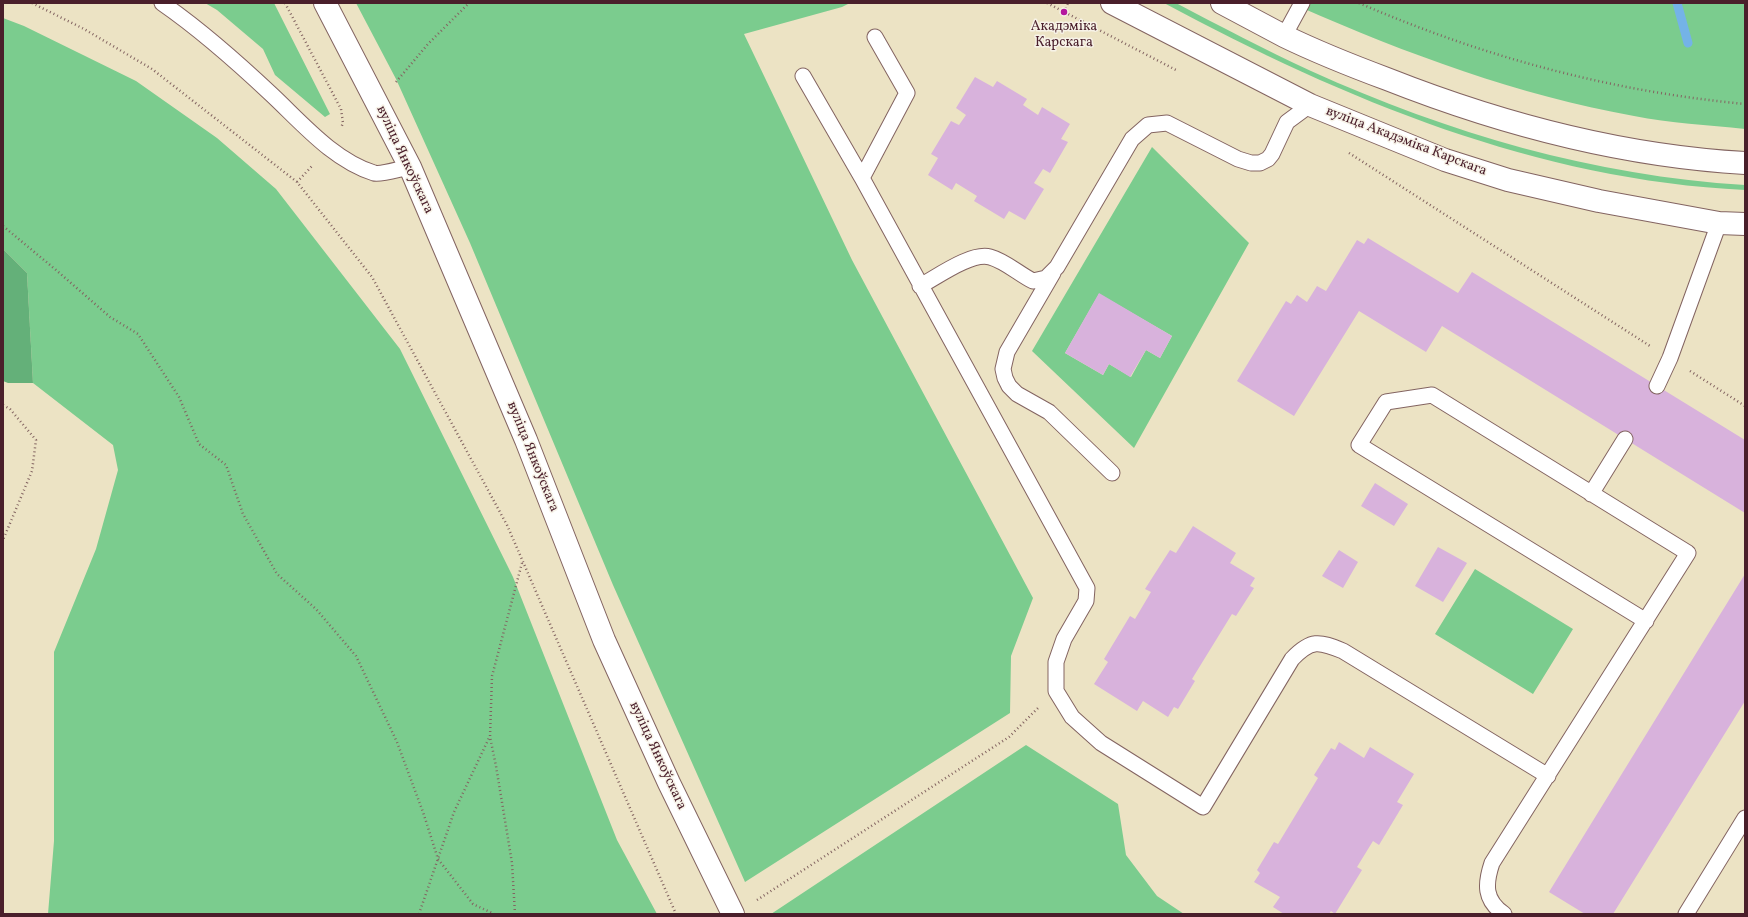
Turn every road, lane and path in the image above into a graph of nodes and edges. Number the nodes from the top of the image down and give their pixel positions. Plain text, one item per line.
1 (32, 3) edge
2 (162, 3) edge
3 (285, 3) edge
4 (325, 3) edge
5 (469, 3) edge
6 (1068, 3) edge
7 (1112, 3) edge
8 (1222, 3) edge
9 (1302, 3) edge
10 (1359, 3) edge
11 (1064, 12) dead end
12 (1284, 36) junction
13 (875, 37) dead end
14 (803, 76) dead end
15 (378, 104) junction
16 (1745, 104) edge
17 (1310, 105) junction
18 (329, 148) junction
19 (1343, 149) dead end
20 (1745, 163) edge
21 (410, 167) junction
22 (862, 178) junction
23 (297, 182) junction
24 (1719, 222) junction
25 (1745, 224) edge
26 (3, 226) edge
27 (1057, 267) junction
28 (920, 286) junction
29 (1670, 358) junction
30 (1657, 386) dead end
31 (3, 405) edge
32 (1745, 406) edge
33 (1625, 439) dead end
34 (1112, 473) dead end
35 (1591, 494) junction
36 (3, 540) edge
37 (523, 562) junction
38 (1646, 621) junction
39 (1056, 691) junction
40 (490, 737) junction
41 (1548, 776) junction
42 (1745, 818) edge
43 (438, 859) junction
44 (754, 901) dead end
45 (419, 914) edge
46 (494, 914) edge
47 (515, 914) edge
48 (676, 914) edge
49 (734, 914) edge
50 (1504, 914) edge
51 (1686, 914) edge

1 - 23 path
2 - 18 lane
3 - 18 path
4 - 15 main road, вуліца Янкоўскага
5 - 15 path
6 - 11 path
7 - 17 main road, вуліца Акадэміка Карскага
8 - 12 main road
9 - 12 lane
10 - 16 path
12 - 20 main road
13 - 22 lane
14 - 22 lane
15 - 21 main road, вуліца Янкоўскага
17 - 24 main road, вуліца Акадэміка Карскага
17 - 27 lane
18 - 21 lane
18 - 23 path
19 - 29 path
21 - 49 main road, вуліца Янкоўскага
22 - 28 lane
23 - 37 path
24 - 25 main road, вуліца Акадэміка Карскага
24 - 29 lane
26 - 43 path
27 - 28 lane
27 - 34 lane
28 - 39 lane
29 - 30 lane
29 - 32 path
31 - 36 path
33 - 35 lane
35 - 38 lane
35 - 38 lane
37 - 40 path
37 - 48 path
38 - 41 lane
39 - 41 lane
39 - 44 path
40 - 43 path
40 - 47 path
41 - 50 lane
42 - 51 lane
43 - 45 path
43 - 46 path

